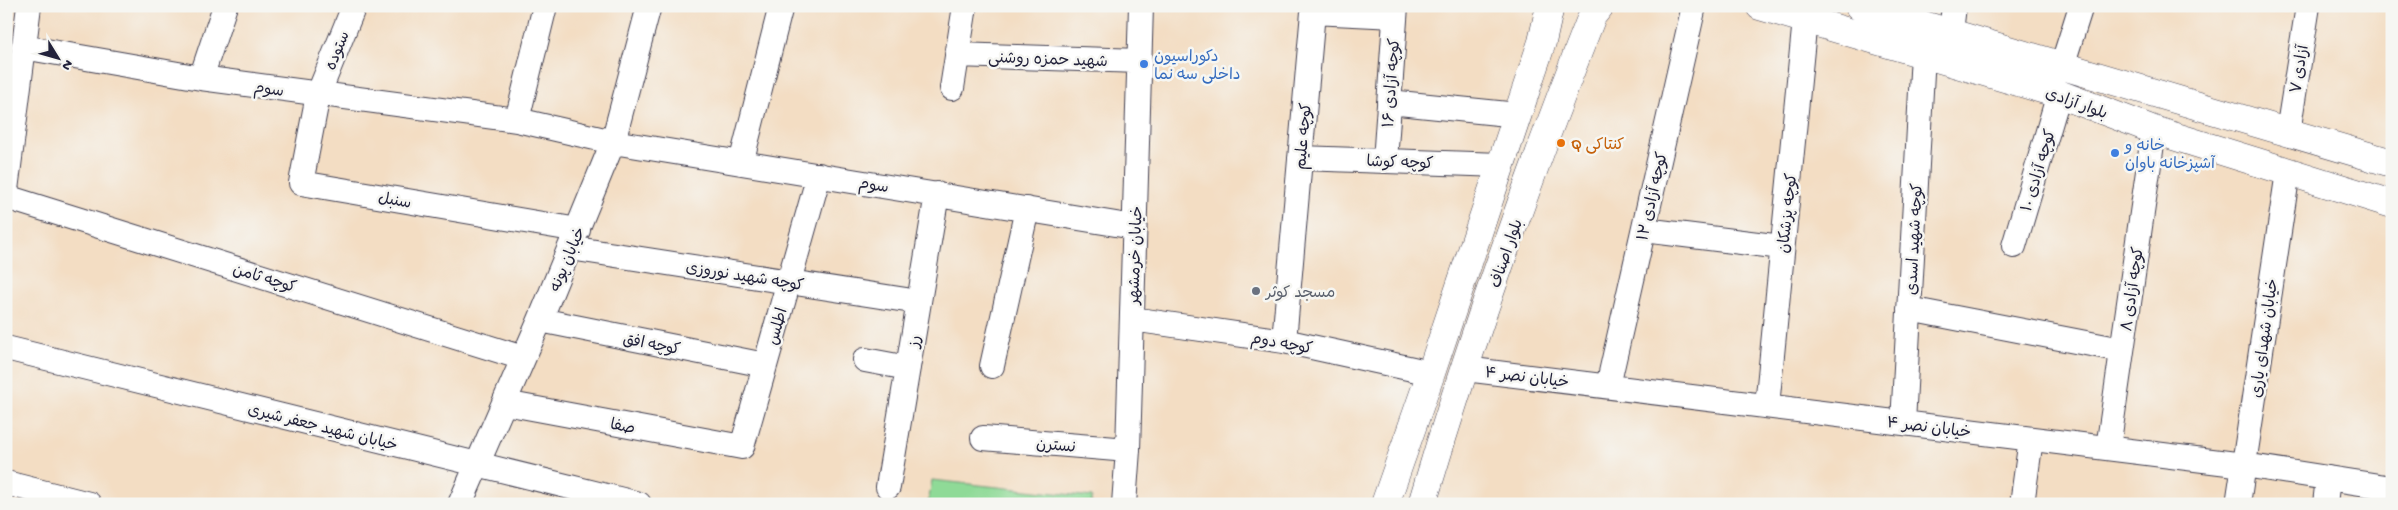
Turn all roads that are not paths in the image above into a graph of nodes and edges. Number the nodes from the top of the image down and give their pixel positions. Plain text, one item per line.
1 (29, 6) edge
2 (225, 6) edge
3 (354, 6) edge
4 (545, 6) edge
5 (649, 6) edge
6 (781, 6) edge
7 (965, 6) edge
8 (1141, 6) edge
9 (1600, 6) edge
10 (1694, 6) edge
11 (1760, 6) edge
12 (1859, 6) edge
13 (2081, 6) edge
14 (2308, 6) edge
15 (1396, 11) edge
16 (1548, 16) edge
17 (1953, 19) edge
18 (1804, 20) junction
19 (1583, 38) junction
20 (23, 47) junction
21 (1923, 54) junction
22 (957, 55) junction
23 (1140, 61) junction
24 (2062, 66) junction
25 (202, 78) junction
26 (952, 88) dead end
27 (2060, 94) junction
28 (318, 95) junction
29 (1389, 102) junction
30 (1518, 114) junction
31 (517, 120) junction
32 (2154, 130) junction
33 (2288, 132) junction
34 (613, 142) junction
35 (1300, 158) junction
36 (1385, 160) junction
37 (741, 162) junction
38 (2392, 163) edge
39 (1501, 165) junction
40 (2288, 172) junction
41 (819, 175) junction
42 (6, 190) edge
43 (937, 194) junction
44 (6, 196) edge
45 (2392, 204) edge
46 (1027, 209) junction
47 (1134, 227) junction
48 (1644, 230) junction
49 (574, 239) junction
50 (2014, 246) dead end
51 (1782, 248) junction
52 (789, 282) junction
53 (919, 302) junction
54 (1909, 309) junction
55 (540, 320) junction
56 (1132, 320) junction
57 (1284, 341) junction
58 (6, 348) edge
59 (2122, 350) junction
60 (523, 358) junction
61 (865, 360) dead end
62 (765, 365) junction
63 (992, 366) dead end
64 (908, 368) junction
65 (1465, 368) junction
66 (1431, 373) junction
67 (1608, 386) junction
68 (504, 403) junction
69 (1767, 406) junction
70 (1903, 423) junction
71 (983, 438) dead end
72 (2031, 439) junction
73 (742, 447) joint
74 (2108, 448) junction
75 (1128, 450) junction
76 (478, 464) junction
77 (2244, 465) junction
78 (2328, 478) junction
79 (6, 483) edge
80 (888, 487) dead end
81 (2392, 488) edge
82 (89, 504) edge
83 (460, 504) edge
84 (639, 504) edge
85 (1124, 504) edge
86 (1385, 504) edge
87 (1422, 504) edge
88 (2022, 504) edge
89 (2238, 504) edge
90 (2325, 504) edge

1 - 20 street
2 - 25 street
3 - 28 street, ستوده
4 - 31 street
5 - 34 street, خیابان پونه
6 - 37 street
7 - 22 street
8 - 23 street, خیابان خرمشهر
9 - 19 main road, بلوار اصناف
10 - 48 street, کوچه آزادی ۱۲
11 - 18 main road, بلوار آزادی
12 - 17 main road, بلوار آزادی
13 - 24 street
14 - 33 street, آزادی ۷
15 - 29 street, کوچه آزادی ۱۶
15 - 35 street, کوچه علیم
16 - 19 main road
16 - 30 main road, بلوار اصناف
17 - 24 main road, بلوار آزادی
18 - 21 main road, بلوار آزادی
18 - 51 street, کوچه پزشکان
19 - 65 main road, بلوار اصناف
20 - 25 street, سوم
20 - 42 street
21 - 27 main road, بلوار آزادی
21 - 54 street, کوچه شهید اسدی
22 - 23 street, شهید حمزه روشنی
22 - 26 street
23 - 47 street, خیابان خرمشهر
24 - 33 main road, بلوار آزادی
25 - 28 street, سوم
27 - 32 main road, بلوار آزادی
27 - 50 street, کوچه آزادی ۱۰
28 - 31 street, سوم
28 - 49 street, سنبل
29 - 30 street
29 - 36 street, کوچه آزادی ۱۶
30 - 39 main road, بلوار اصناف
31 - 34 street, سوم
32 - 40 main road, بلوار آزادی
32 - 59 street, کوچه آزادی ۸
33 - 38 main road, بلوار آزادی
34 - 37 street, سوم
34 - 49 street, خیابان پونه
35 - 36 street, کوچه کوشا
35 - 57 street, کوچه علیم
36 - 39 street, کوچه کوشا
37 - 41 street, سوم
39 - 66 main road, بلوار اصناف
40 - 45 main road, بلوار آزادی
40 - 77 street, خیابان شهدای یاری
41 - 43 street, سوم
41 - 52 street, اطلس
43 - 46 street, سوم
43 - 53 street, رز
44 - 60 street, کوچه ثامن
46 - 47 street, سوم
46 - 63 street
47 - 56 street, خیابان خرمشهر
48 - 51 street
48 - 67 street, کوچه آزادی ۱۲
49 - 52 street, کوچه شهید نوروزی
49 - 55 street, خیابان پونه
51 - 69 street, کوچه پزشکان
52 - 53 street, کوچه شهید نوروزی
52 - 62 street, اطلس
53 - 64 street, رز
54 - 59 street
54 - 70 street, کوچه شهید اسدی
55 - 60 street, خیابان پونه
55 - 62 street, کوچه افق
56 - 57 street, کوچه دوم
56 - 75 street, خیابان خرمشهر
57 - 66 street, کوچه دوم
58 - 76 street, خیابان شهید جعفر شیری
59 - 74 street, کوچه آزادی ۸
60 - 68 street, خیابان پونه
61 - 64 street
62 - 73 street, اطلس
64 - 80 street, رز
65 - 67 street, خیابان نصر ۴
65 - 87 main road, بلوار اصناف
66 - 86 main road, بلوار اصناف
67 - 69 street, خیابان نصر ۴
68 - 73 street, صفا
68 - 76 street, خیابان پونه
69 - 70 street, خیابان نصر ۴
70 - 72 street, خیابان نصر ۴
71 - 75 street, نسترن
72 - 74 street, خیابان نصر ۴
72 - 88 street
74 - 77 street, خیابان نصر ۴
75 - 85 street, خیابان خرمشهر
76 - 83 street, خیابان پونه
76 - 84 street, خیابان شهید جعفر شیری
77 - 78 street, خیابان نصر ۴
77 - 89 street, خیابان شهدای یاری
78 - 81 street, خیابان نصر ۴
78 - 90 street
79 - 82 street

